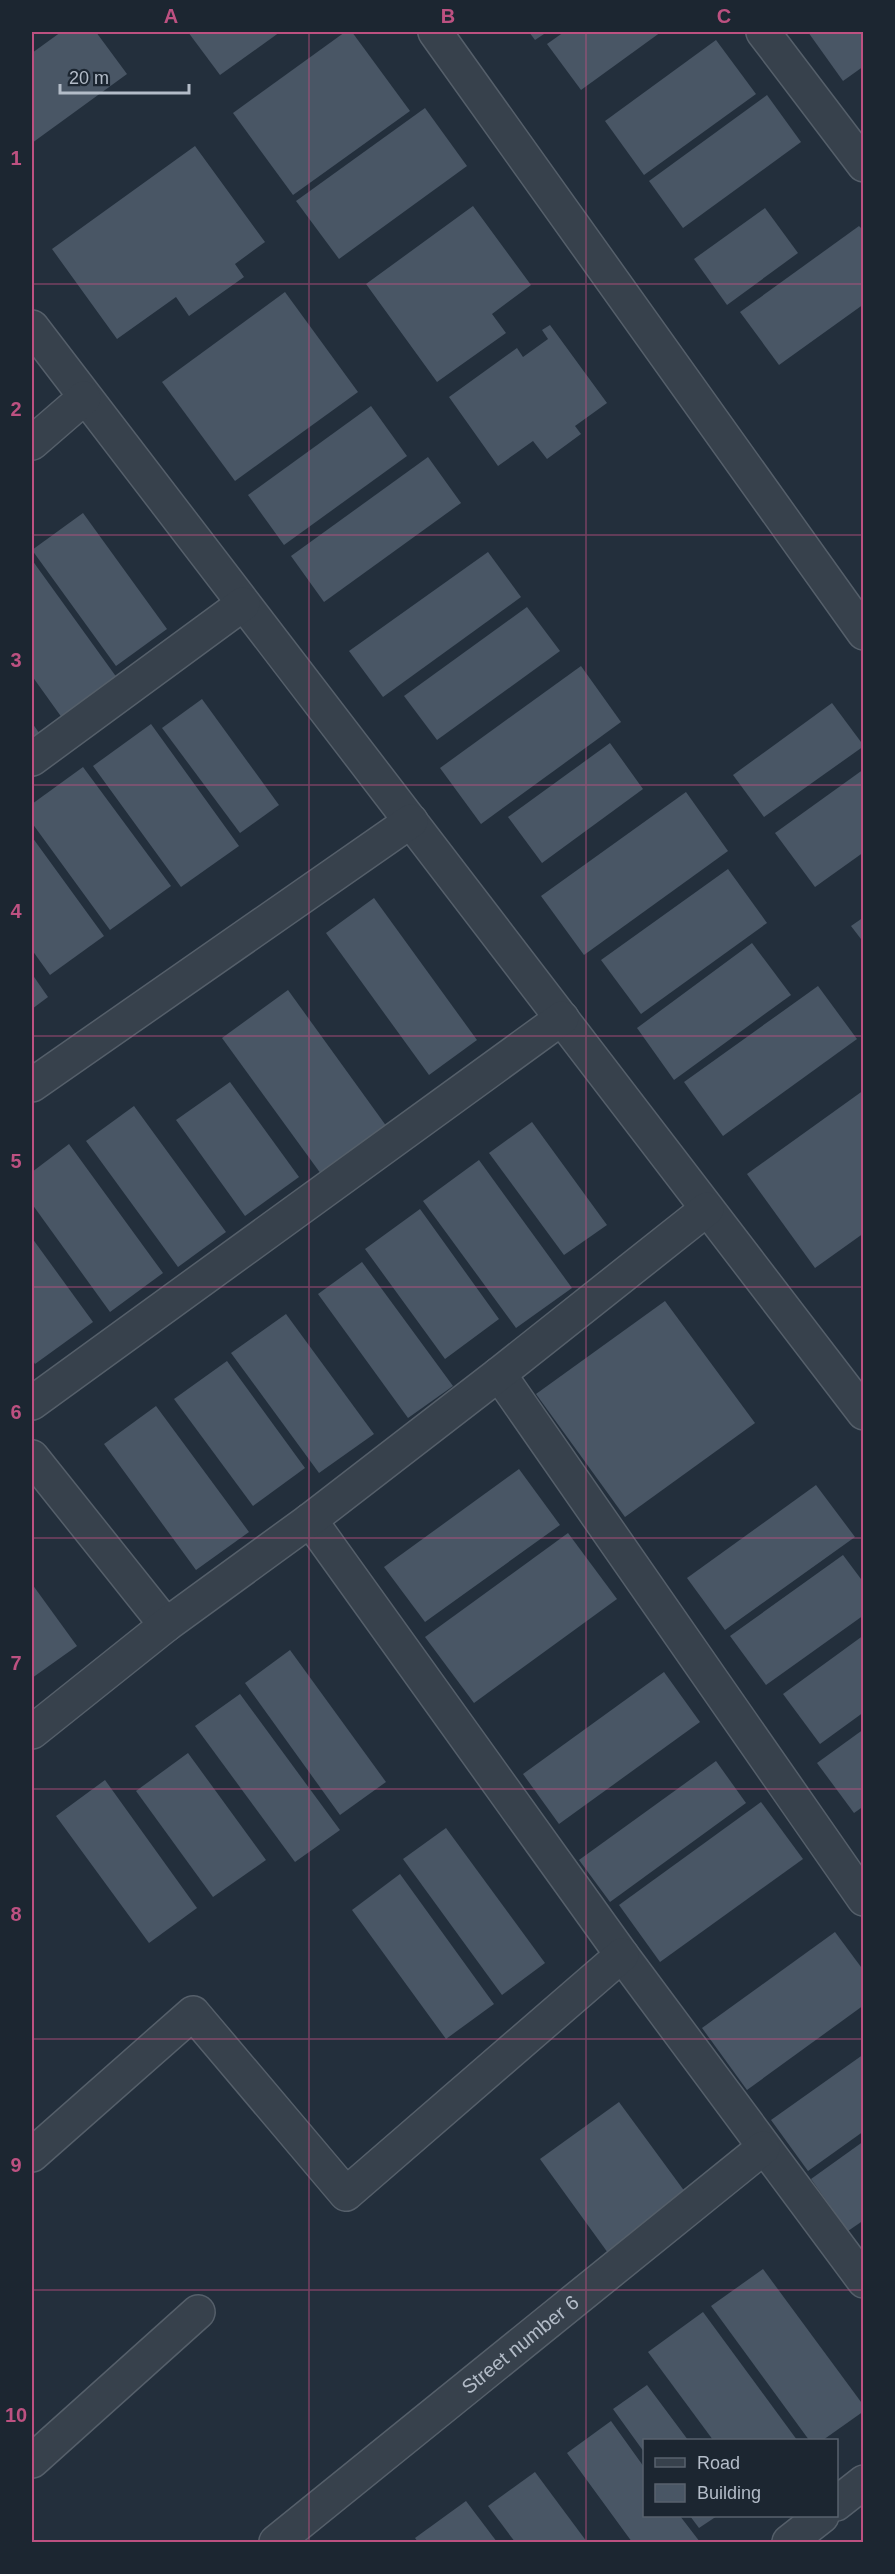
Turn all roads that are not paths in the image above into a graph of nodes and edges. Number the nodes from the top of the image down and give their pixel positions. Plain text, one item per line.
1 (435, 32) edge
2 (763, 32) edge
3 (864, 165) edge
4 (32, 327) edge
5 (84, 398) junction
6 (32, 443) edge
7 (243, 604) junction
8 (864, 633) edge
9 (32, 759) edge
10 (411, 821) junction
11 (562, 1018) junction
12 (32, 1085) edge
13 (707, 1209) junction
14 (500, 1374) junction
15 (32, 1403) edge
16 (864, 1413) edge
17 (32, 1457) edge
18 (310, 1520) junction
19 (166, 1625) junction
20 (32, 1732) edge
21 (864, 1899) edge
22 (622, 1955) junction
23 (763, 2148) junction
24 (32, 2155) edge
25 (864, 2281) edge
26 (198, 2312) dead end
27 (32, 2461) edge
28 (864, 2482) edge
29 (838, 2503) edge
30 (821, 2517) edge
31 (276, 2542) edge
32 (789, 2542) edge

1 - 8 street
2 - 3 street
4 - 5 street
5 - 6 street
5 - 7 street
7 - 9 street
7 - 10 street
10 - 11 street
10 - 12 street
11 - 13 street
11 - 15 street
13 - 14 street
13 - 16 street
14 - 18 street
14 - 21 street
17 - 19 street
18 - 19 street
18 - 22 street
19 - 20 street
22 - 23 street
22 - 24 street
23 - 25 street
23 - 31 street, Street number 6
26 - 27 street
28 - 29 street
30 - 32 street

